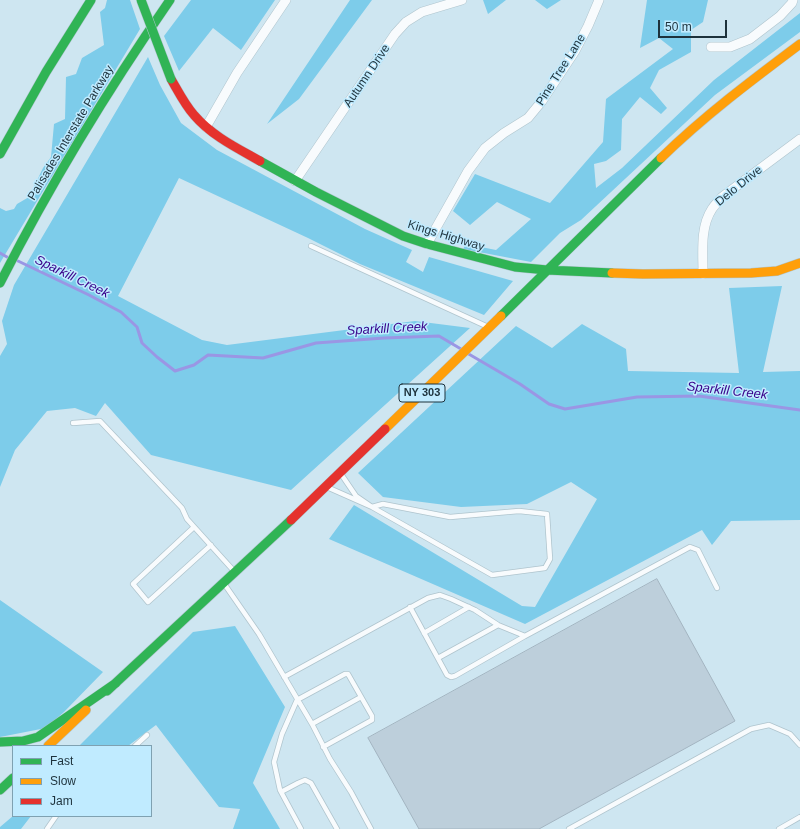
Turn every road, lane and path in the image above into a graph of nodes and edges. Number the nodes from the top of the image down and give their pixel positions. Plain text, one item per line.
1 (91, 0) edge
2 (141, 0) edge
3 (170, 0) edge
4 (286, 0) edge
5 (462, 0) edge
6 (599, 0) edge
7 (793, 0) edge
8 (800, 44) edge
9 (711, 47) dead end
10 (206, 126) junction
11 (800, 139) edge
12 (0, 154) edge
13 (295, 181) junction
14 (427, 244) junction
15 (311, 246) dead end
16 (800, 263) edge
17 (547, 270) junction
18 (703, 274) junction
19 (1, 281) edge
20 (489, 327) junction
21 (73, 423) dead end
22 (340, 473) junction
23 (326, 487) junction
24 (372, 507) junction
25 (194, 527) junction
26 (211, 545) junction
27 (236, 573) junction
28 (224, 584) junction
29 (717, 588) dead end
30 (410, 607) junction
31 (469, 607) junction
32 (498, 625) junction
33 (424, 633) junction
34 (525, 636) junction
35 (438, 658) junction
36 (284, 678) junction
37 (116, 683) junction
38 (361, 697) junction
39 (297, 700) junction
40 (312, 724) junction
41 (147, 735) dead end
42 (0, 742) edge
43 (49, 745) edge
44 (136, 745) edge
45 (800, 745) edge
46 (323, 747) junction
47 (12, 779) edge
48 (0, 790) edge
49 (281, 792) junction
50 (55, 817) edge
51 (800, 817) edge
52 (47, 829) edge
53 (301, 829) edge
54 (337, 829) edge
55 (371, 829) edge
56 (569, 829) edge
57 (779, 829) edge

1 - 12 main road
2 - 10 main road, Kings Highway, bridge
3 - 19 main road, Palisades Interstate Parkway
4 - 10 street
5 - 13 street, Autumn Drive
6 - 14 street, Pine Tree Lane
7 - 9 street
8 - 17 main road, NY 303
10 - 13 main road, Kings Highway
11 - 18 street, Delo Drive
13 - 14 main road, Kings Highway
14 - 17 main road, Kings Highway
15 - 20 lane
16 - 18 main road, Kings Highway
17 - 18 main road, Kings Highway
17 - 20 main road, NY 303
20 - 22 main road, NY 303
21 - 25 lane
22 - 23 main road, NY 303
22 - 24 lane
23 - 24 lane
23 - 27 main road, NY 303
24 - 24 lane
25 - 26 lane
25 - 26 lane
26 - 27 lane
27 - 28 main road, NY 303
28 - 36 lane
28 - 37 main road, NY 303
29 - 34 lane
30 - 31 lane
30 - 33 lane
30 - 36 lane
31 - 32 lane
31 - 33 lane
32 - 34 lane
32 - 35 lane
33 - 35 lane
34 - 35 lane
36 - 39 lane
37 - 42 main road
37 - 43 main road, NY 303
38 - 39 lane
38 - 40 lane
38 - 46 lane
39 - 40 lane
39 - 49 lane
40 - 46 lane
41 - 44 lane
45 - 56 lane
46 - 55 lane
47 - 48 main road
49 - 53 lane
49 - 54 lane
50 - 52 lane
51 - 57 lane

